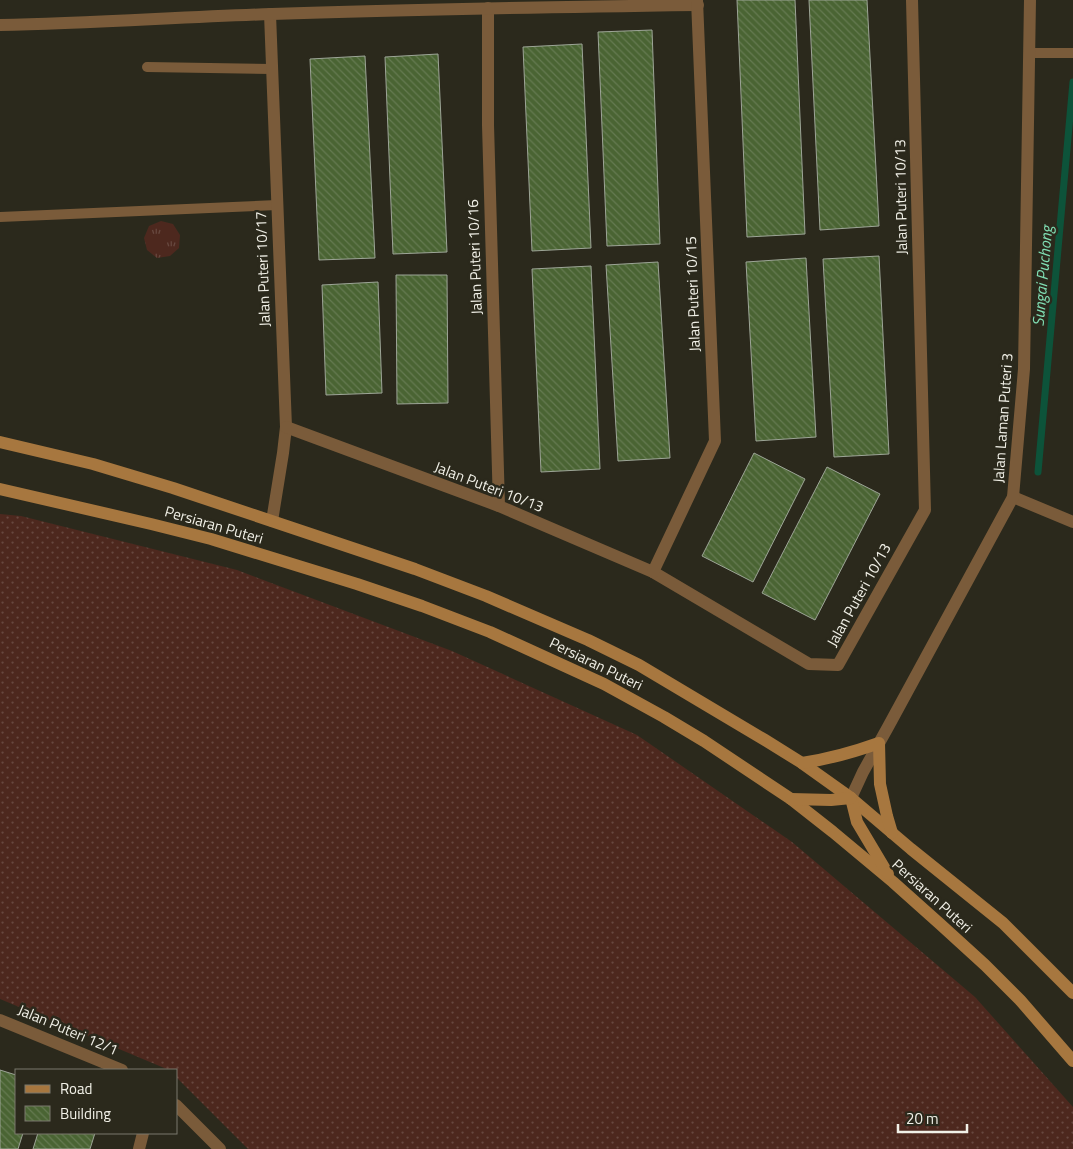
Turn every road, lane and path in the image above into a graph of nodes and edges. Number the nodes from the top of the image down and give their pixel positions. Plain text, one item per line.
1 (912, 0) edge
2 (1030, 0) edge
3 (698, 3) edge
4 (488, 8) junction
5 (270, 14) junction
6 (0, 25) edge
7 (1029, 53) junction
8 (1073, 53) edge
9 (147, 68) dead end
10 (272, 69) junction
11 (277, 205) junction
12 (0, 217) edge
13 (286, 427) junction
14 (0, 442) edge
15 (0, 489) edge
16 (1013, 497) junction
17 (499, 506) junction
18 (272, 521) junction
19 (1073, 522) edge
20 (653, 572) junction
21 (879, 743) junction
22 (802, 763) junction
23 (851, 798) junction
24 (791, 799) junction
25 (893, 833) junction
26 (893, 882) junction
27 (1073, 994) edge
28 (1, 1020) edge
29 (1073, 1061) edge
30 (120, 1069) edge
31 (178, 1107) edge
32 (144, 1134) edge
33 (139, 1149) edge
34 (220, 1149) edge

1 - 20 street, Jalan Puteri 10/13
2 - 7 street, Jalan Laman Puteri 3
3 - 4 street
3 - 20 street, Jalan Puteri 10/15
4 - 5 street
4 - 17 street, Jalan Puteri 10/16
5 - 6 street
5 - 10 street, Jalan Puteri 10/17
7 - 8 lane
7 - 16 street, Jalan Laman Puteri 3
9 - 10 lane
10 - 11 street, Jalan Puteri 10/17
11 - 12 lane
11 - 13 street, Jalan Puteri 10/17
13 - 17 street, Jalan Puteri 10/13
13 - 18 street, Jalan Puteri 10/17
14 - 18 main road, Persiaran Puteri
15 - 24 main road, Persiaran Puteri
16 - 19 street
16 - 21 street, Jalan Laman Puteri 3
17 - 20 street, Jalan Puteri 10/13
18 - 22 main road, Persiaran Puteri
21 - 22 main road
21 - 23 street, Jalan Laman Puteri 3
21 - 25 main road
22 - 23 main road, Persiaran Puteri
23 - 24 main road
23 - 25 main road, Persiaran Puteri
23 - 26 main road
24 - 26 main road, Persiaran Puteri
25 - 27 main road, Persiaran Puteri
26 - 29 main road, Persiaran Puteri
28 - 30 street, Jalan Puteri 12/1
31 - 34 street
32 - 33 street

